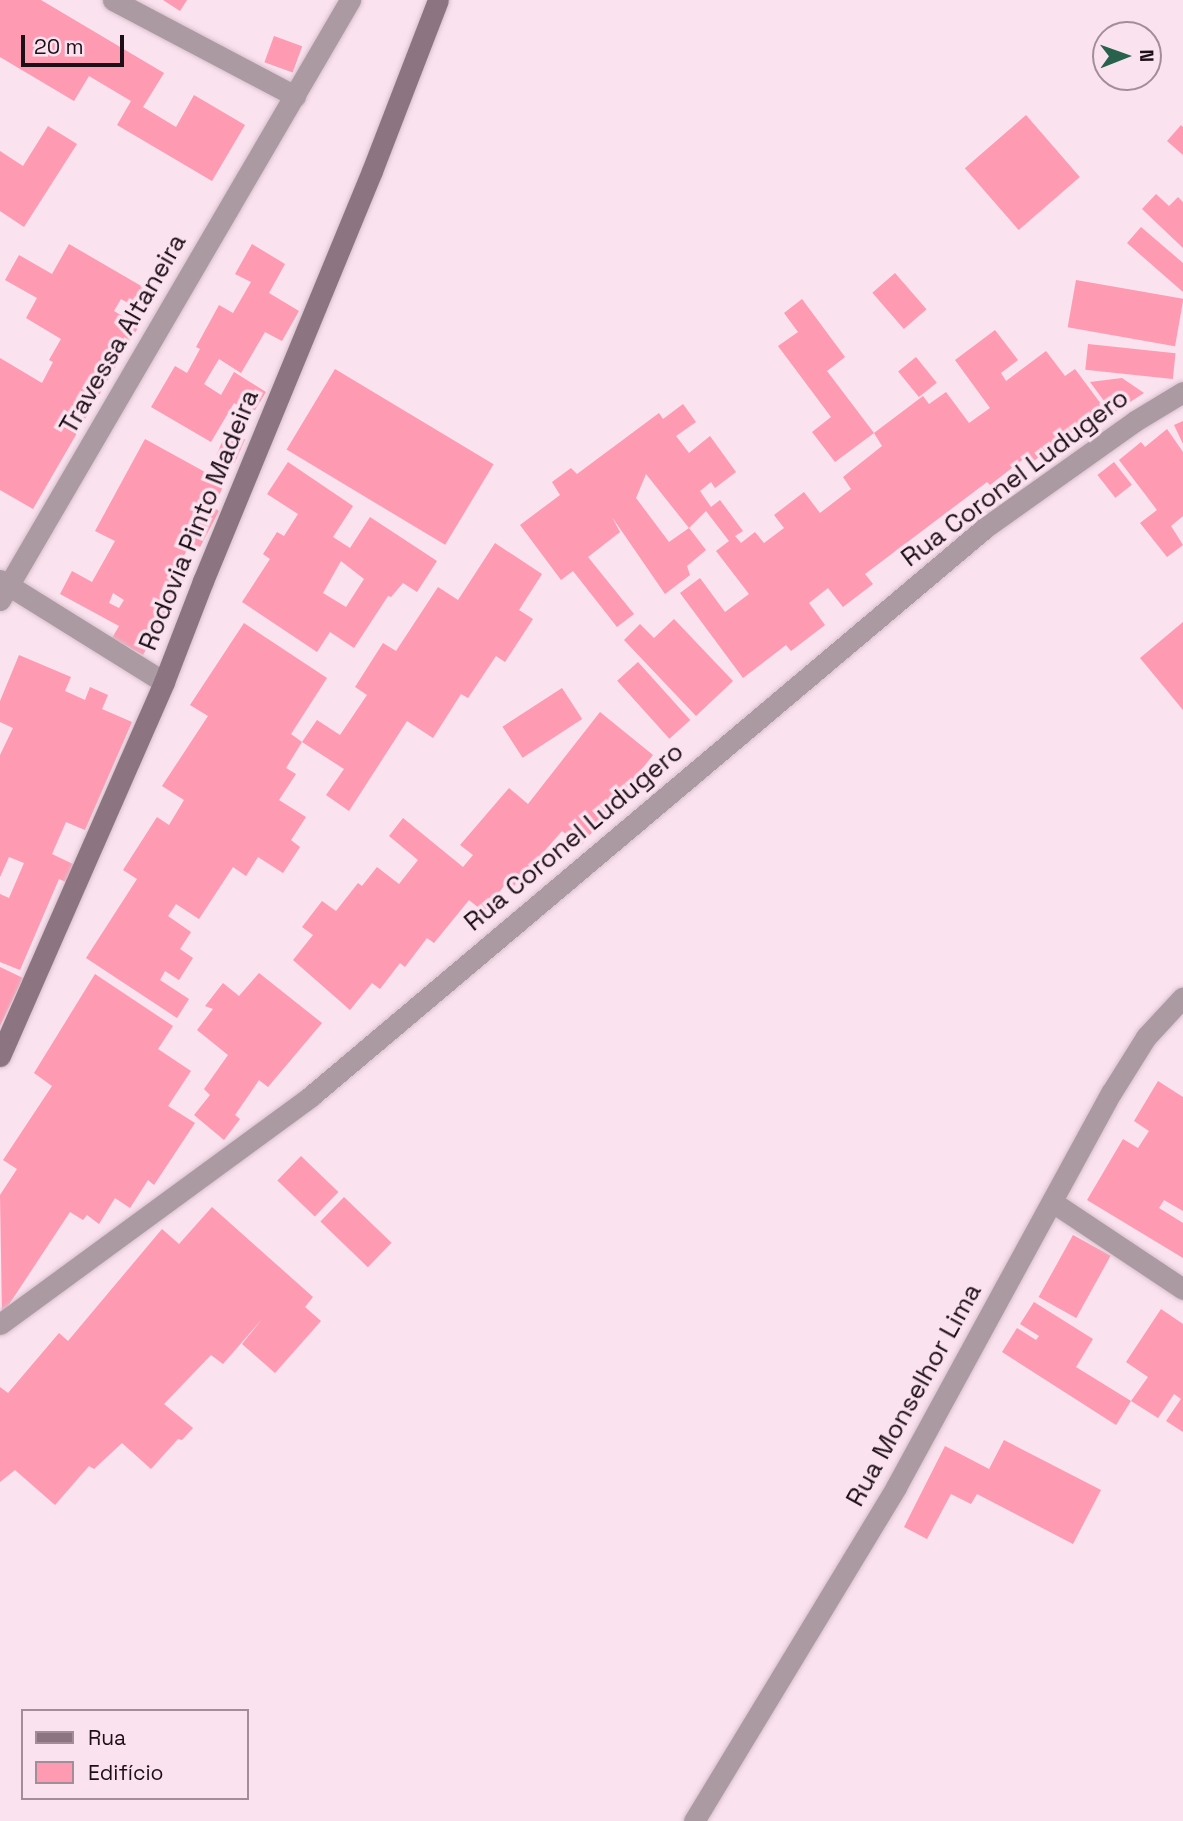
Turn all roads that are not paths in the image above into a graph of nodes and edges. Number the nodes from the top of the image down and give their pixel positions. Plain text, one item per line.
1 (113, 0) edge
2 (350, 0) edge
3 (438, 0) edge
4 (295, 96) junction
5 (1183, 392) edge
6 (3, 588) edge
7 (164, 682) junction
8 (1183, 998) edge
9 (0, 1056) edge
10 (1054, 1203) junction
11 (1183, 1289) edge
12 (0, 1324) edge
13 (694, 1821) edge

1 - 4 street
2 - 4 street, Travessa Altaneira
3 - 7 main road, Rodovia Pinto Madeira
4 - 6 street, Travessa Altaneira
5 - 12 street, Rua Coronel Ludugero
6 - 7 street
7 - 9 main road, Rodovia Pinto Madeira
8 - 10 street, Rua Monselhor Lima
10 - 11 street
10 - 13 street, Rua Monselhor Lima

